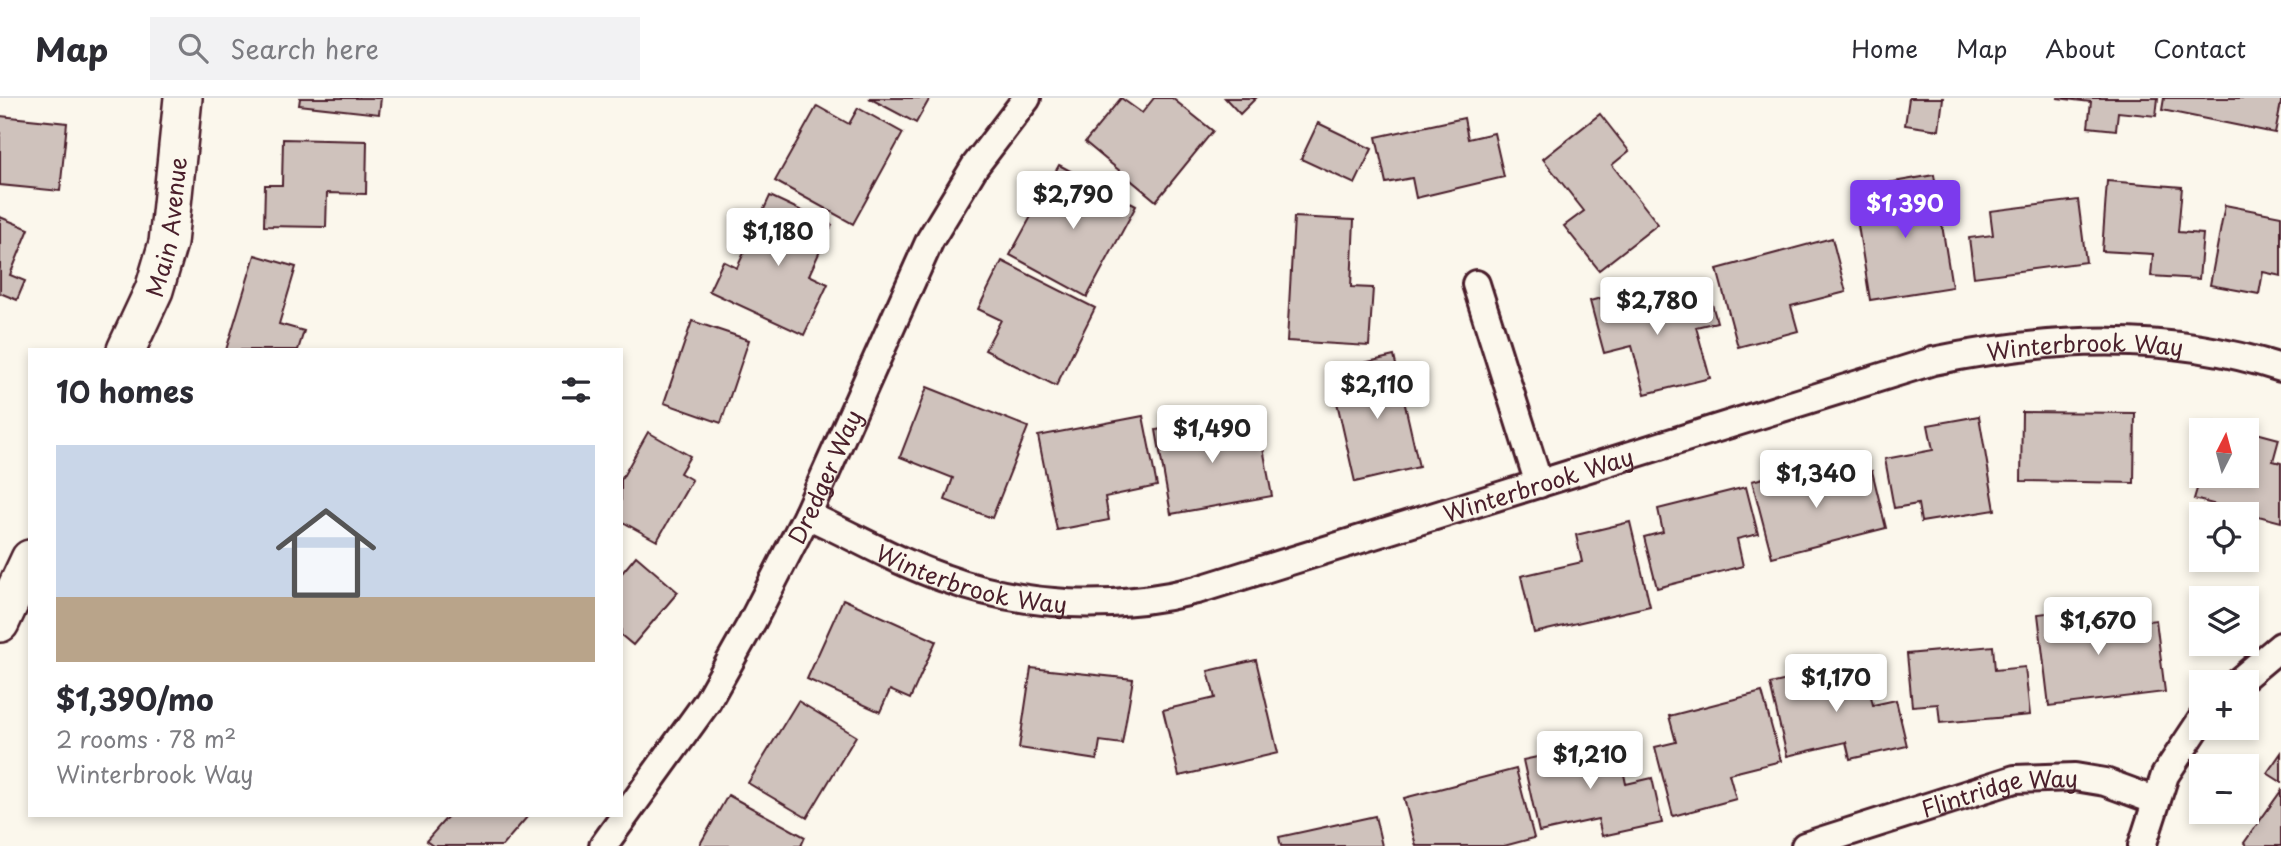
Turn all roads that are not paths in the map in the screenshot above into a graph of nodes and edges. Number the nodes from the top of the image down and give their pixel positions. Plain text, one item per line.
1 (183, 98) edge
2 (1027, 98) edge
3 (1476, 284) dead end
4 (127, 348) edge
5 (2281, 368) edge
6 (1539, 484) junction
7 (807, 515) junction
8 (28, 563) edge
9 (0, 624) edge
10 (2281, 646) edge
11 (2252, 670) edge
12 (2189, 739) edge
13 (2154, 800) junction
14 (603, 846) edge
15 (1805, 846) edge
16 (2142, 846) edge

1 - 4 street, Main Avenue
2 - 7 street, Dredger Way
3 - 6 street
5 - 6 street, Winterbrook Way
6 - 7 street, Winterbrook Way
7 - 14 street, Dredger Way
8 - 9 street
10 - 11 street
12 - 13 street
13 - 15 street, Flintridge Way
13 - 16 street

